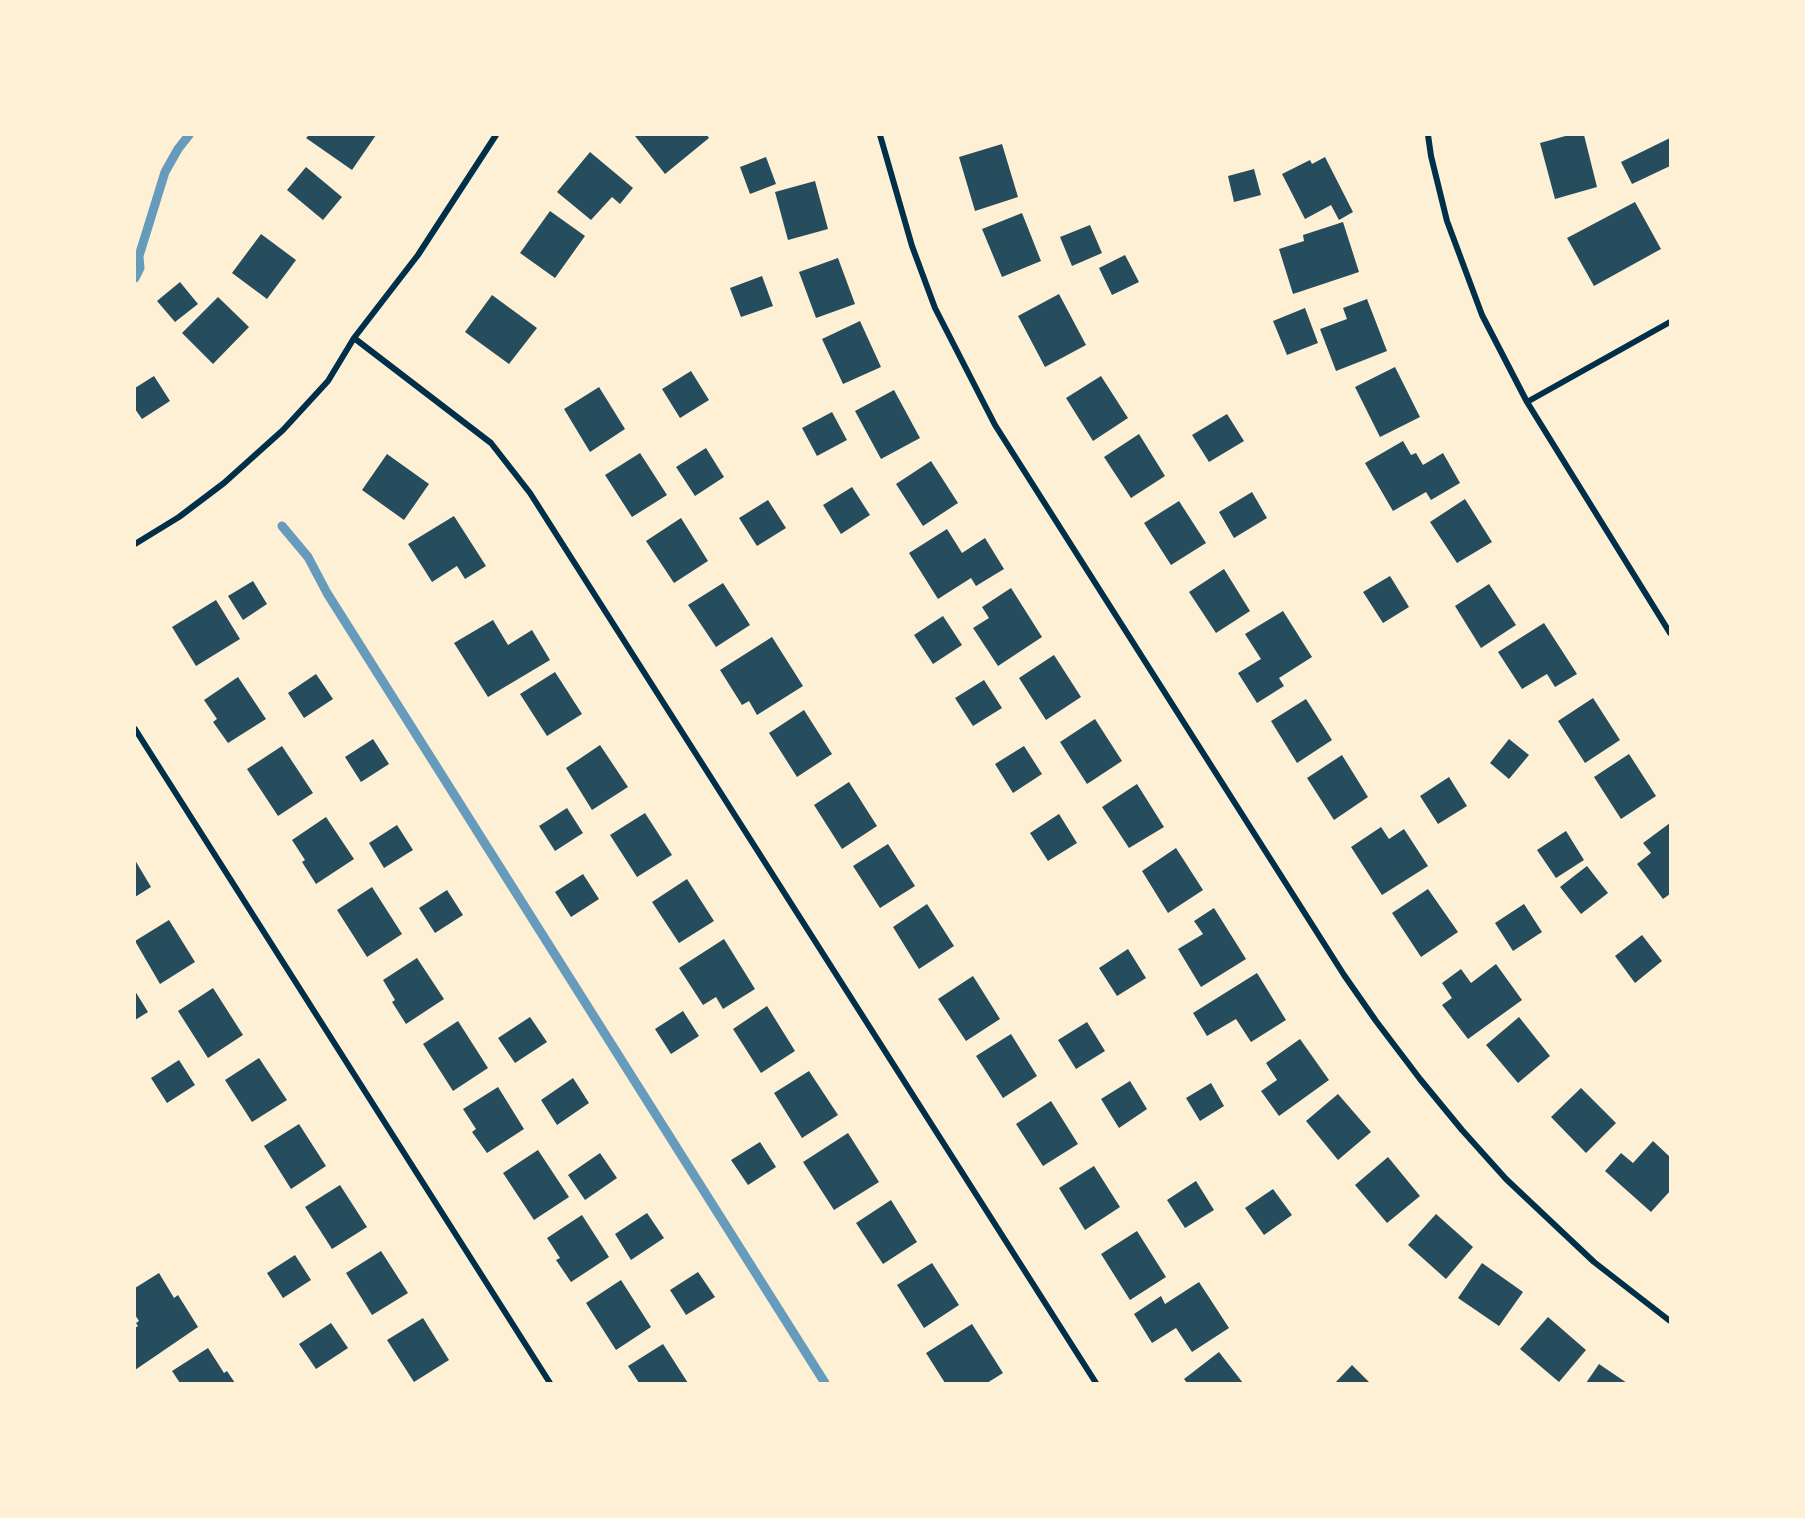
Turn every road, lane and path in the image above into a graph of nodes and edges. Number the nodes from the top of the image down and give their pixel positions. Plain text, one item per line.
1 (496, 135) edge
2 (880, 135) edge
3 (1428, 135) edge
4 (1670, 322) edge
5 (354, 338) junction
6 (1527, 402) junction
7 (135, 544) edge
8 (1670, 633) edge
9 (135, 729) edge
10 (1670, 1321) edge
11 (550, 1383) edge
12 (1096, 1383) edge

1 - 5 street
2 - 10 street
3 - 6 street
4 - 6 street
5 - 7 street
5 - 12 street
6 - 8 street
9 - 11 street

